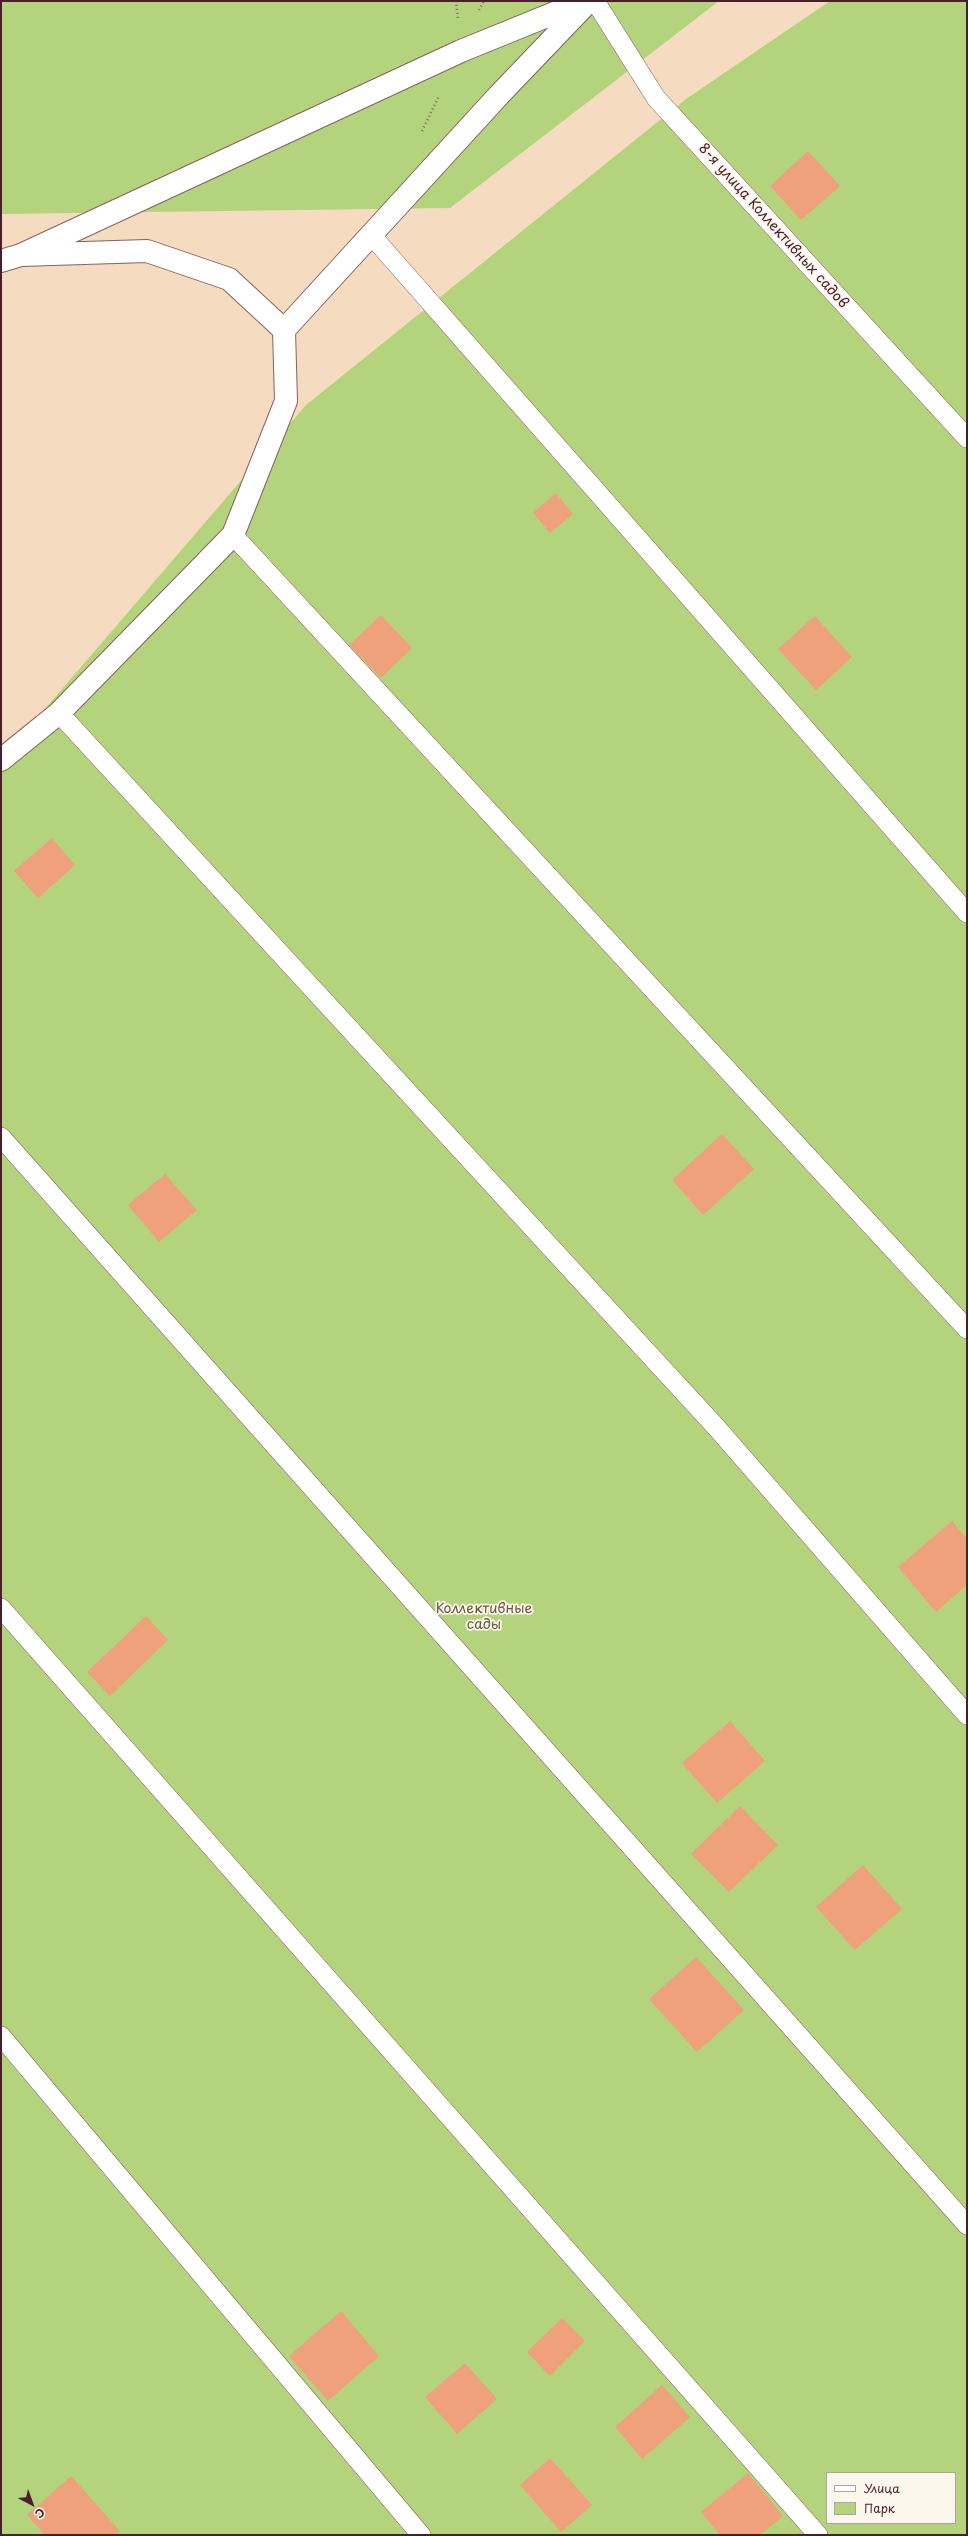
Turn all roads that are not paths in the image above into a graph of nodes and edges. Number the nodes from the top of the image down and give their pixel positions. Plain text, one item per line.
1 (584, 1) edge
2 (589, 1) edge
3 (595, 1) edge
4 (372, 236) junction
5 (11, 258) edge
6 (284, 330) junction
7 (967, 438) edge
8 (233, 535) junction
9 (59, 713) junction
10 (1, 760) edge
11 (967, 912) edge
12 (1, 1137) edge
13 (967, 1329) edge
14 (1, 1608) edge
15 (967, 1715) edge
16 (1, 2036) edge
17 (967, 2225) edge
18 (421, 2535) edge
19 (818, 2535) edge

1 - 5 street
2 - 4 street
3 - 7 lane, 8-я улица Коллективных садов
4 - 6 street
4 - 11 lane
5 - 6 street
6 - 8 street
8 - 9 street
8 - 13 lane
9 - 10 street
9 - 15 lane
12 - 17 lane
14 - 19 lane
16 - 18 lane

